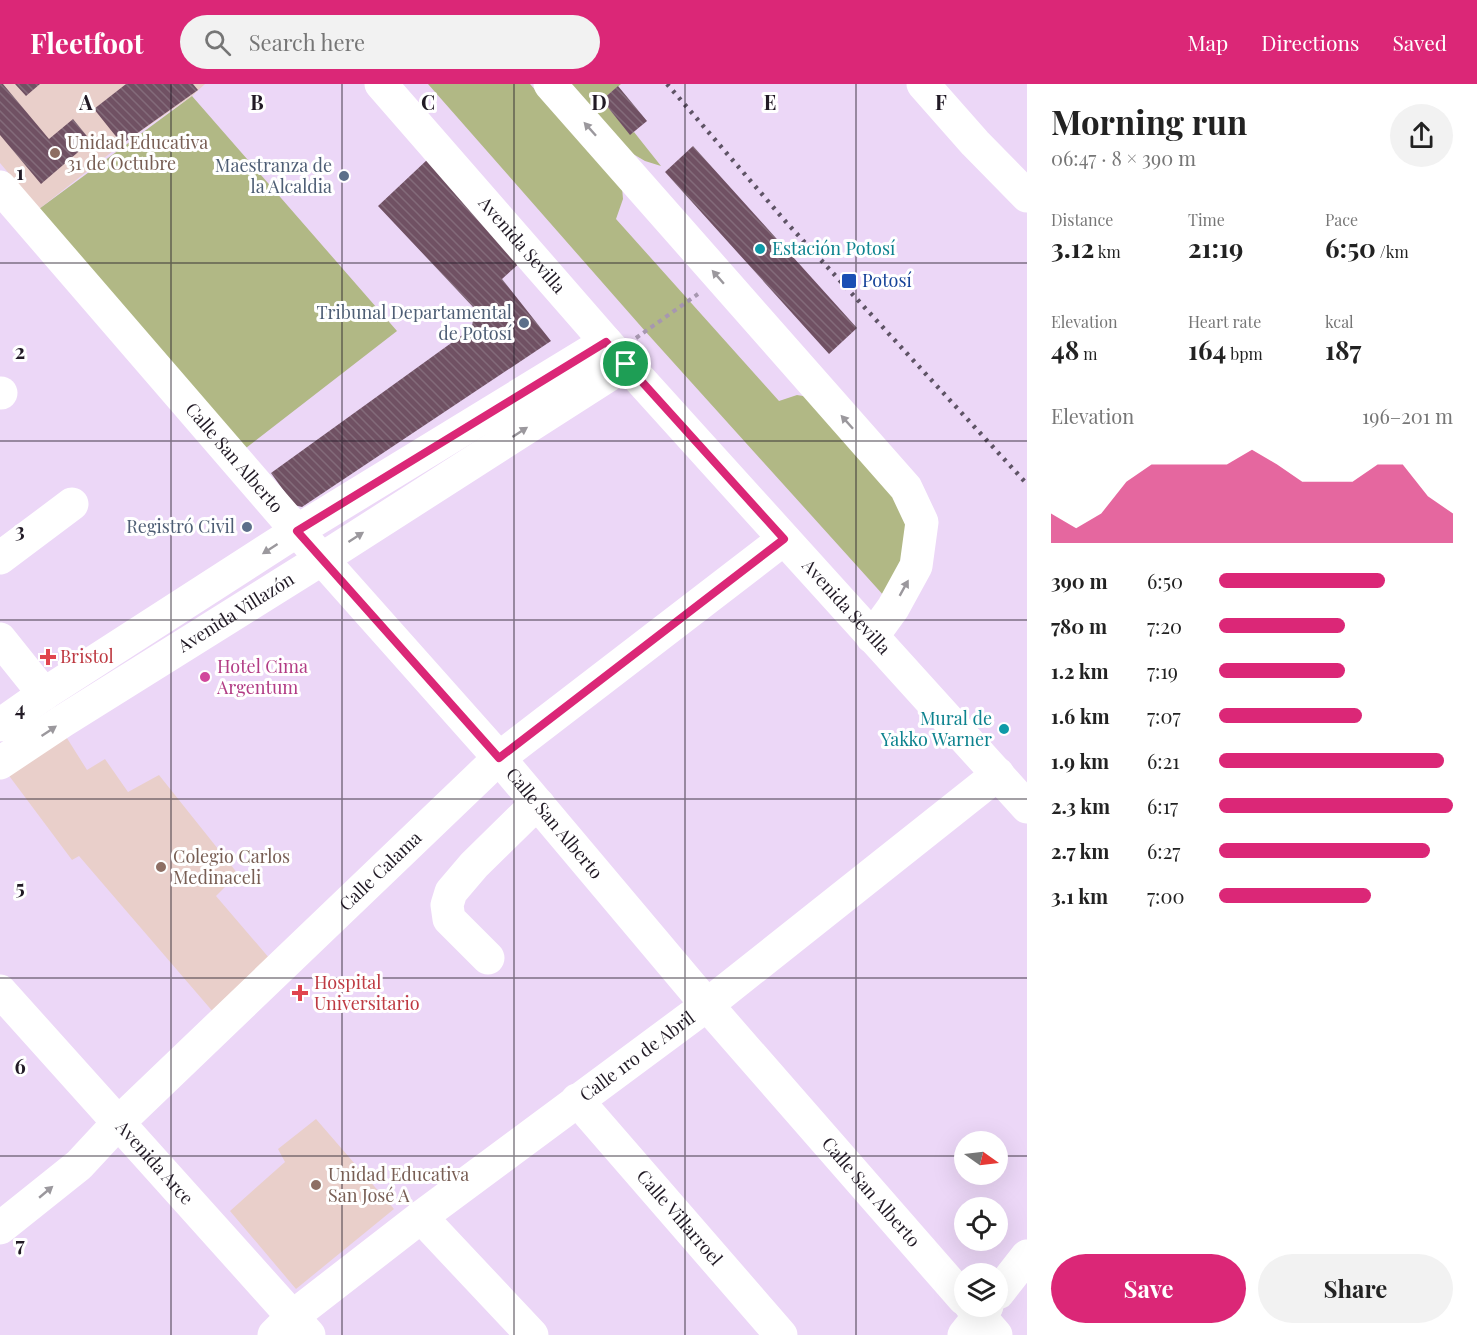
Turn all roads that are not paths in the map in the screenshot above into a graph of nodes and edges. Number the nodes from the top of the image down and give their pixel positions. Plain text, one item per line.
1 (381, 84) edge
2 (550, 84) edge
3 (923, 84) edge
4 (0, 187) edge
5 (1027, 196) edge
6 (616, 353) junction
7 (72, 504) dead end
8 (297, 531) junction
9 (784, 539) junction
10 (0, 558) edge
11 (322, 559) junction
12 (872, 637) junction
13 (0, 639) edge
14 (44, 694) junction
15 (0, 725) edge
16 (499, 758) junction
17 (0, 763) edge
18 (998, 774) junction
19 (539, 805) junction
20 (1027, 807) edge
21 (488, 958) dead end
22 (0, 991) edge
23 (707, 1005) junction
24 (577, 1100) junction
25 (118, 1123) junction
26 (421, 1217) junction
27 (0, 1228) edge
28 (1027, 1256) edge
29 (1008, 1279) edge
30 (954, 1284) edge
31 (292, 1329) edge
32 (532, 1335) edge
33 (782, 1335) edge

1 - 6 street, Avenida Sevilla
12 -> 2 street
3 - 5 street
4 - 8 street, Calle San Alberto
6 - 8 street, Avenida Villazón
6 - 9 street, Avenida Sevilla
11 -> 6 street, Avenida Villazón
7 - 10 street
8 - 11 street, Calle San Alberto
8 -> 14 street, Avenida Villazón
9 - 12 street, Avenida Sevilla
9 - 16 street, Calle Calama
11 - 16 street, Calle San Alberto
17 -> 11 street, Avenida Villazón
12 - 18 street, Avenida Sevilla
13 - 14 street
14 - 15 street, Avenida Villazón
16 - 19 street, Calle San Alberto
16 - 25 street, Calle Calama
18 - 20 street, Avenida Sevilla
18 - 23 street, Calle 1ro de Abril
19 - 21 street
19 - 23 street, Calle San Alberto
22 - 25 street, Avenida Arce
23 - 24 street, Calle 1ro de Abril
23 - 30 street, Calle San Alberto
24 - 26 street, Calle 1ro de Abril
24 - 33 street, Calle Villarroel
27 -> 25 street, Calle Calama
25 - 31 street, Avenida Arce
26 - 31 street, Calle 1ro de Abril
26 - 32 street
28 - 29 street

